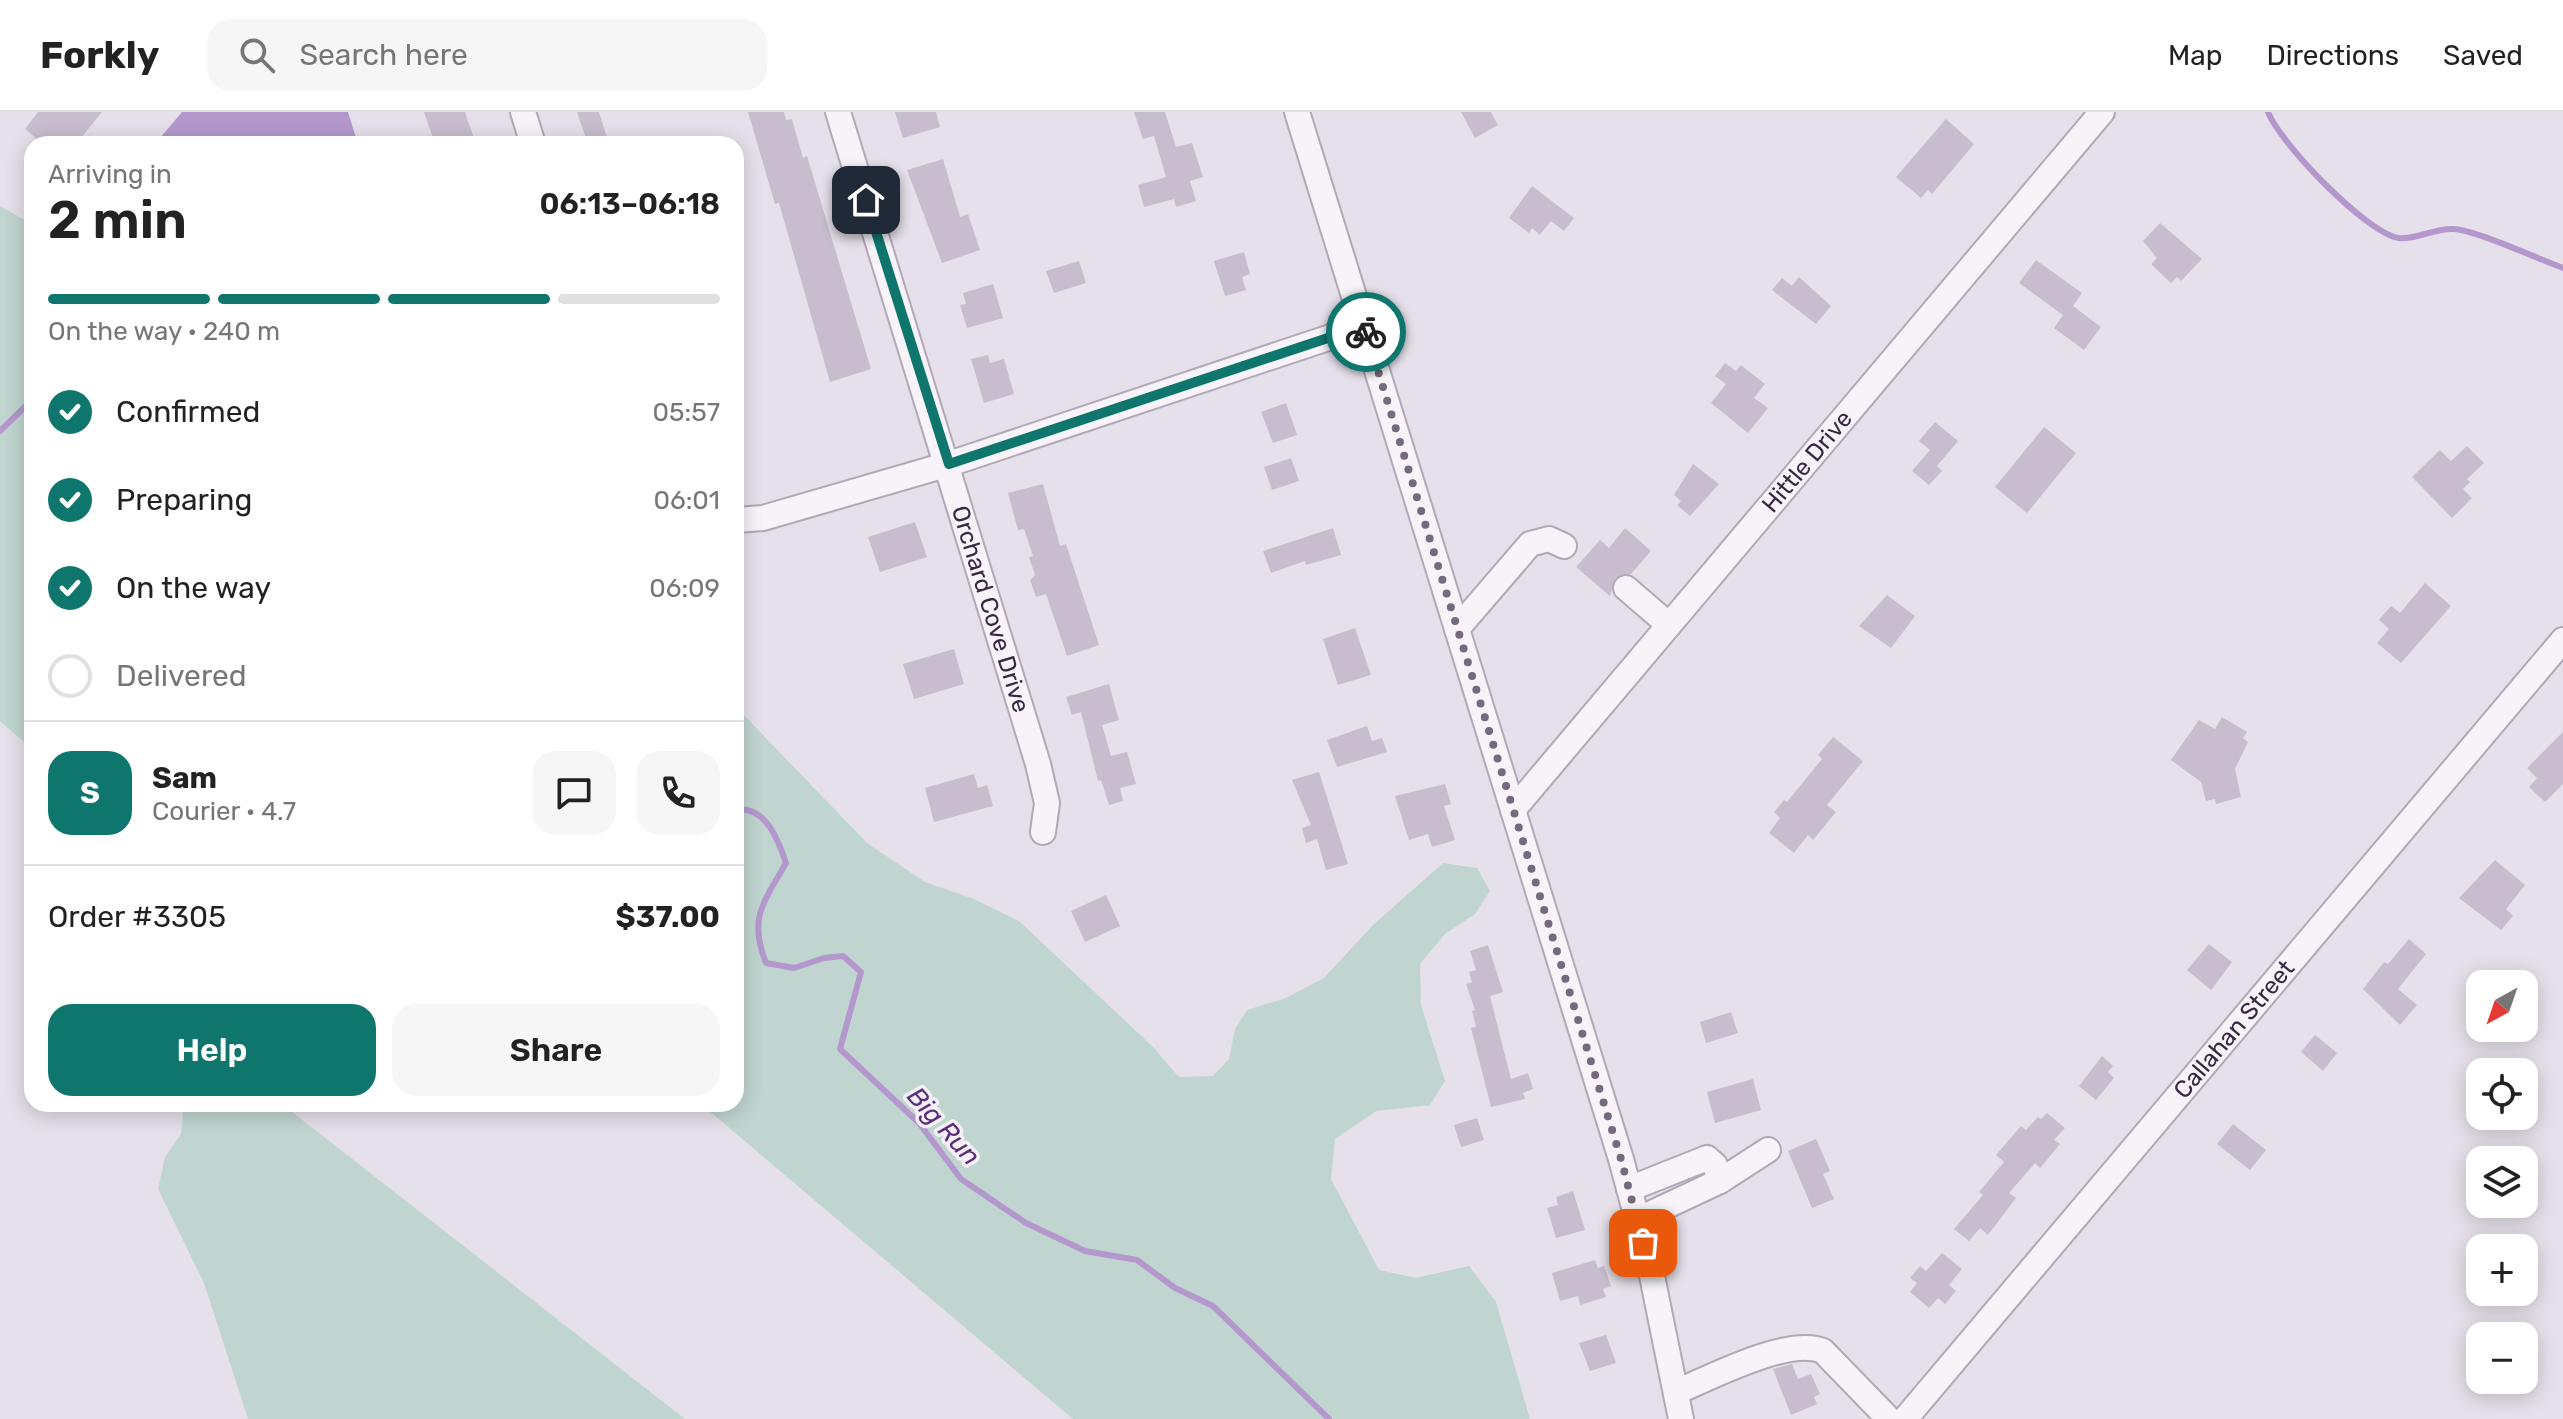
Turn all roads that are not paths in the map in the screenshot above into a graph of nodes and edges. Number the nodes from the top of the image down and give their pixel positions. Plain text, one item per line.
1 (523, 112) edge
2 (838, 112) edge
3 (1297, 112) edge
4 (2102, 112) edge
5 (530, 136) edge
6 (1364, 326) junction
7 (949, 464) junction
8 (744, 519) edge
9 (1564, 546) dead end
10 (1626, 588) dead end
11 (1669, 625) junction
12 (1457, 629) junction
13 (2563, 640) edge
14 (1513, 810) junction
15 (1043, 832) dead end
16 (1768, 1150) dead end
17 (1720, 1181) junction
18 (1629, 1189) junction
19 (1637, 1220) junction
20 (1676, 1392) junction
21 (1681, 1419) edge
22 (1889, 1419) edge
23 (1905, 1419) edge

1 - 5 street
2 - 7 street, Orchard Cove Drive
3 - 6 street
4 - 11 street, Hittle Drive
6 - 7 street
6 - 12 street
7 - 8 street
7 - 15 street, Orchard Cove Drive
9 - 12 street
10 - 11 street
11 - 14 street, Hittle Drive
12 - 14 street
13 - 23 street, Callahan Street
14 - 18 street
16 - 17 street
17 - 18 street
17 - 19 street
18 - 19 street
19 - 20 street
20 - 21 street
20 - 22 street

